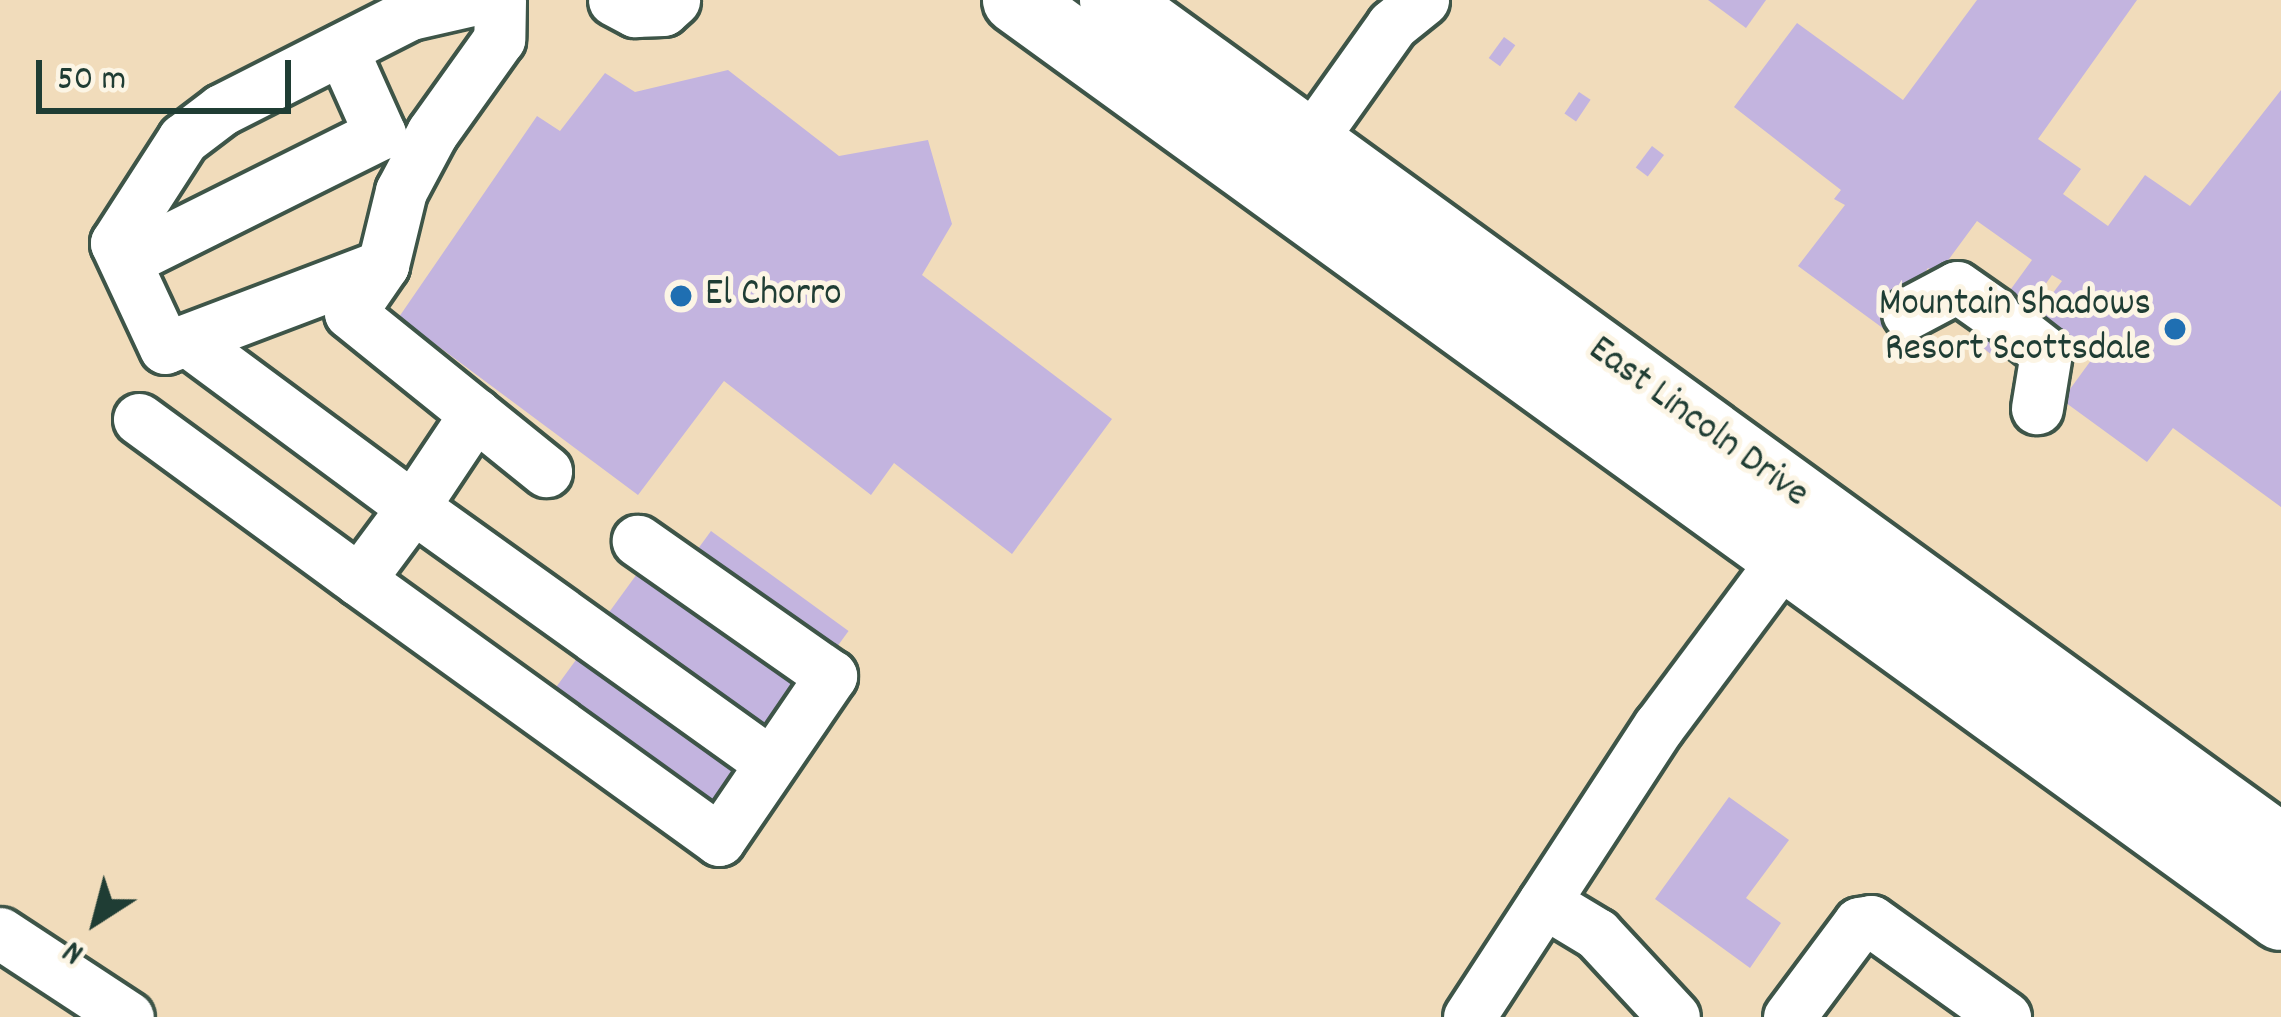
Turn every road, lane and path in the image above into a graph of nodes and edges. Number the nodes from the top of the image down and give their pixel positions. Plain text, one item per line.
1 (472, 0) edge
2 (500, 0) edge
3 (614, 0) edge
4 (674, 0) edge
5 (1016, 0) edge
6 (1113, 0) edge
7 (1423, 0) edge
8 (342, 49) junction
9 (399, 147) junction
10 (1292, 166) junction
11 (124, 261) junction
12 (383, 266) junction
13 (1908, 313) dead end
14 (187, 340) junction
15 (2038, 408) dead end
16 (475, 414) junction
17 (140, 419) dead end
18 (546, 471) dead end
19 (1717, 503) junction
20 (412, 507) junction
21 (638, 541) dead end
22 (1787, 554) junction
23 (358, 580) junction
24 (1966, 620) junction
25 (769, 762) junction
26 (2281, 848) edge
27 (1544, 902) junction
28 (2281, 917) edge
29 (0, 933) edge
30 (1646, 995) edge
31 (128, 1017) edge
32 (1469, 1017) edge
33 (1674, 1017) edge
34 (1789, 1017) edge
35 (2005, 1017) edge

1 - 8 street
2 - 9 street
3 - 4 street
5 - 10 main road, East Lincoln Drive
6 - 10 main road, East Lincoln Drive
7 - 10 street
8 - 9 street
8 - 11 street
9 - 11 street
9 - 12 street
10 - 19 main road, East Lincoln Drive
10 - 24 main road, East Lincoln Drive
11 - 14 street
12 - 14 street
12 - 16 street
13 - 15 street
14 - 20 street
16 - 18 street
16 - 20 street
17 - 23 street
19 - 22 main road, East Lincoln Drive
19 - 24 main road
20 - 23 street
20 - 25 street
21 - 25 street
22 - 27 street, East Lincoln Drive
22 - 28 main road, East Lincoln Drive
23 - 25 street
24 - 26 main road, East Lincoln Drive
27 - 30 street
27 - 32 street, East Lincoln Drive
29 - 31 street
30 - 33 street
34 - 35 street

